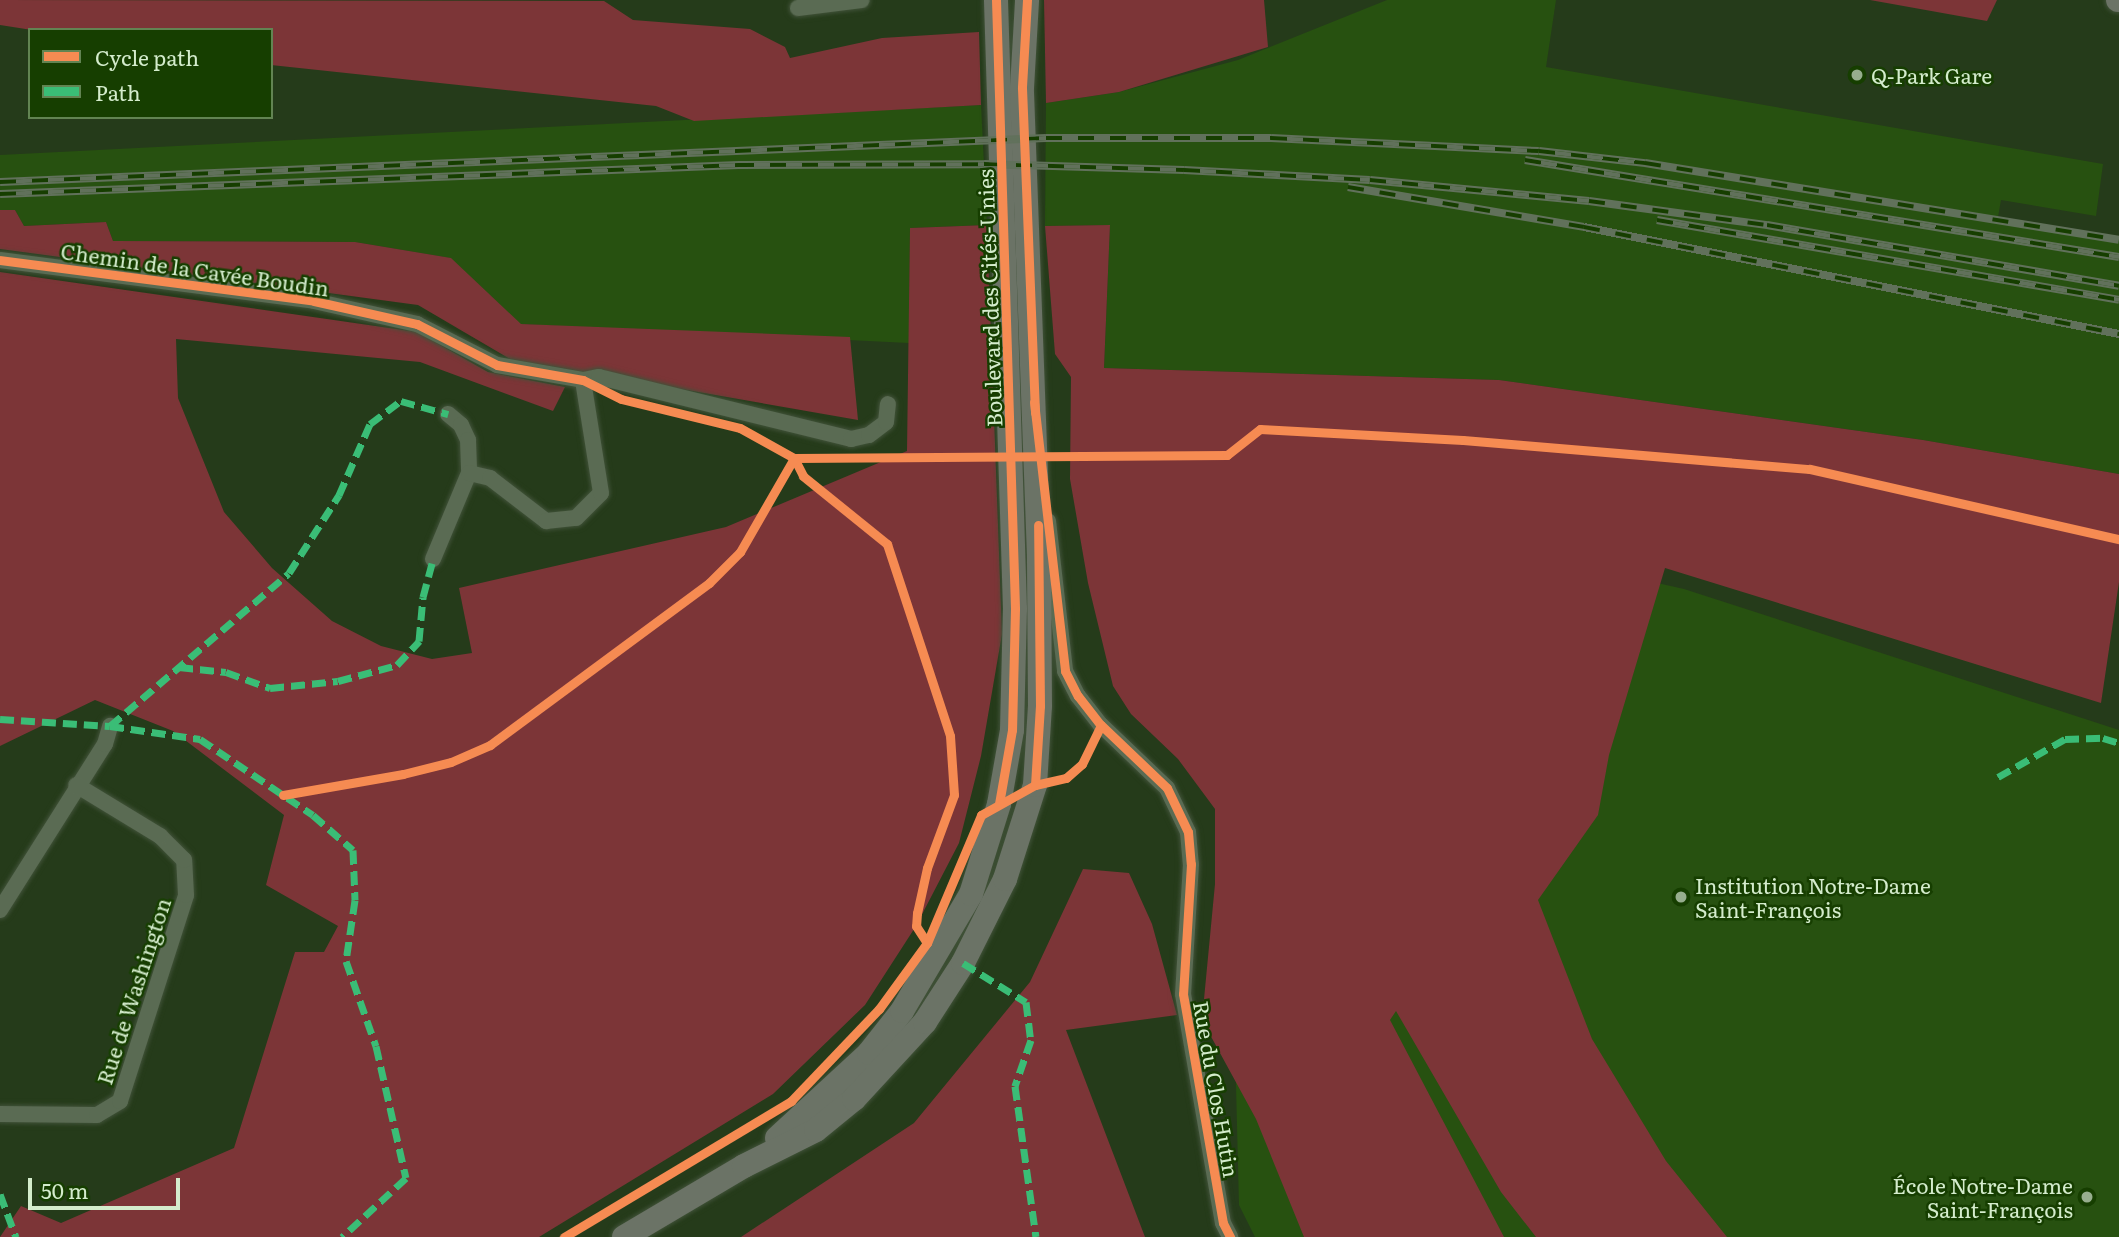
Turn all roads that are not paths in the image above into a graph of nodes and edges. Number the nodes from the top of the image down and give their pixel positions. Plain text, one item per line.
1 (862, 0) edge
2 (996, 0) edge
3 (1027, 0) edge
4 (798, 8) dead end
5 (0, 260) edge
6 (583, 380) junction
7 (1034, 402) junction
8 (888, 404) dead end
9 (448, 414) dead end
10 (469, 473) junction
11 (433, 559) dead end
12 (110, 726) dead end
13 (76, 785) junction
14 (0, 910) edge
15 (0, 1114) edge
16 (744, 1166) junction
17 (624, 1237) edge
18 (1230, 1237) edge

1 - 4 street
2 - 16 main road, Boulevard des Cités-Unies
3 - 7 main road, Boulevard des Cités-Unies
5 - 6 street, Chemin de la Cavée Boudin
6 - 8 street, Chemin de la Cavée Boudin
6 - 10 street
7 - 16 main road, Boulevard des Cités-Unies
7 - 18 street, Rue du Clos Hutin
9 - 10 street
10 - 11 street
12 - 13 street
13 - 14 street
13 - 15 street, Rue de Washington
16 - 17 main road, Boulevard des Cités-Unies

